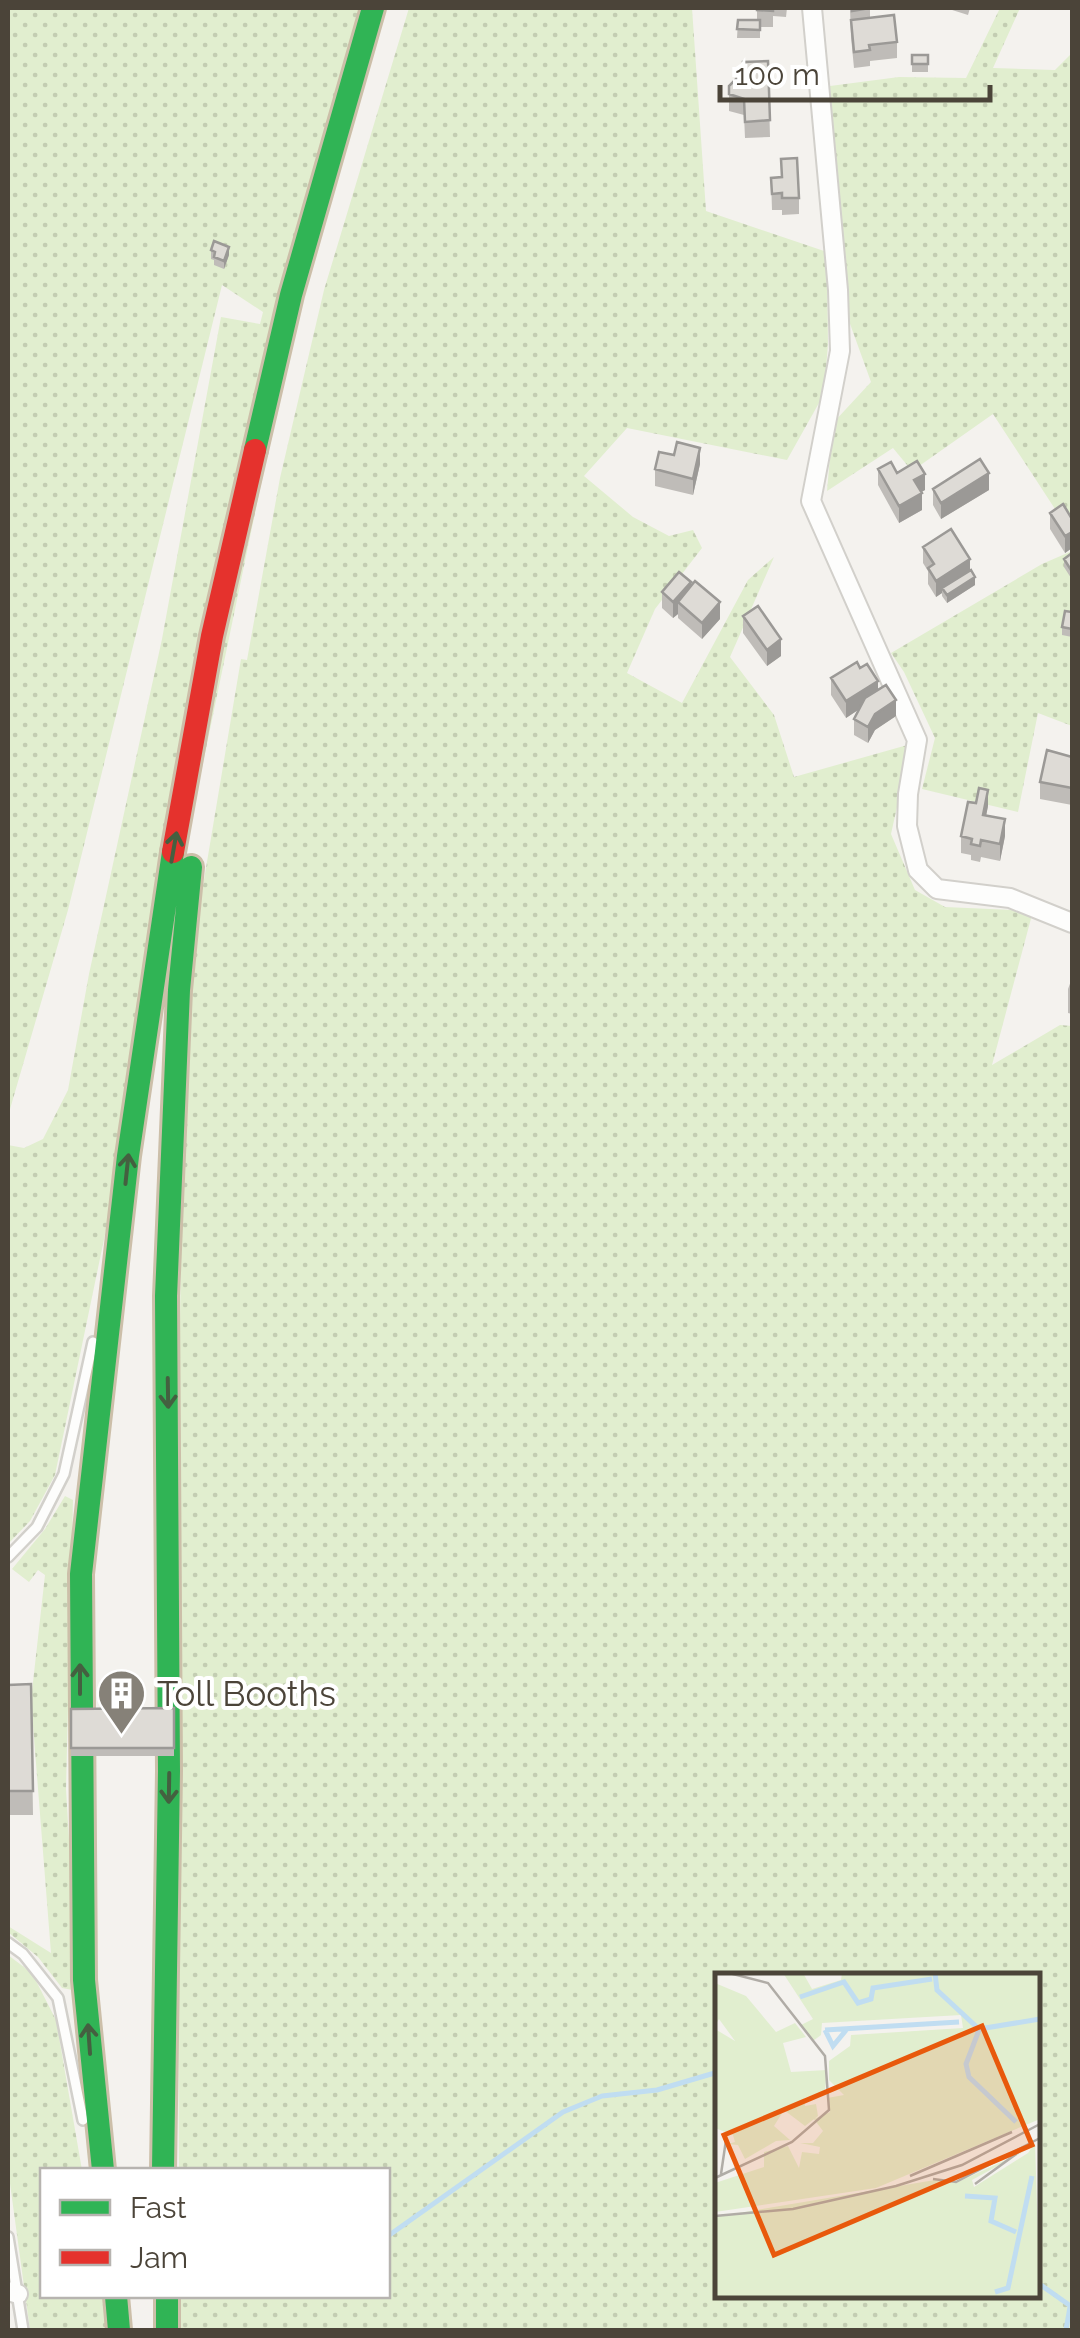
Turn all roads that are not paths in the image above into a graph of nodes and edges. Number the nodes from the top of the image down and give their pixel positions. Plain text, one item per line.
1 (373, 8) edge
2 (394, 8) edge
3 (812, 8) edge
4 (1072, 923) edge
5 (116, 1266) junction
6 (8, 1558) edge
7 (8, 1943) edge
8 (100, 2168) edge
9 (100, 2168) edge
10 (163, 2168) edge
11 (8, 2237) edge
12 (13, 2292) edge
13 (116, 2298) edge
14 (167, 2298) edge
15 (23, 2330) edge
16 (119, 2330) edge
17 (167, 2330) edge

5 -> 1 highway
2 -> 10 highway
3 - 4 street
5 - 6 lane
8 -> 5 highway
7 - 9 lane
11 - 12 lane
12 - 15 lane
13 - 16 highway
14 - 17 highway

